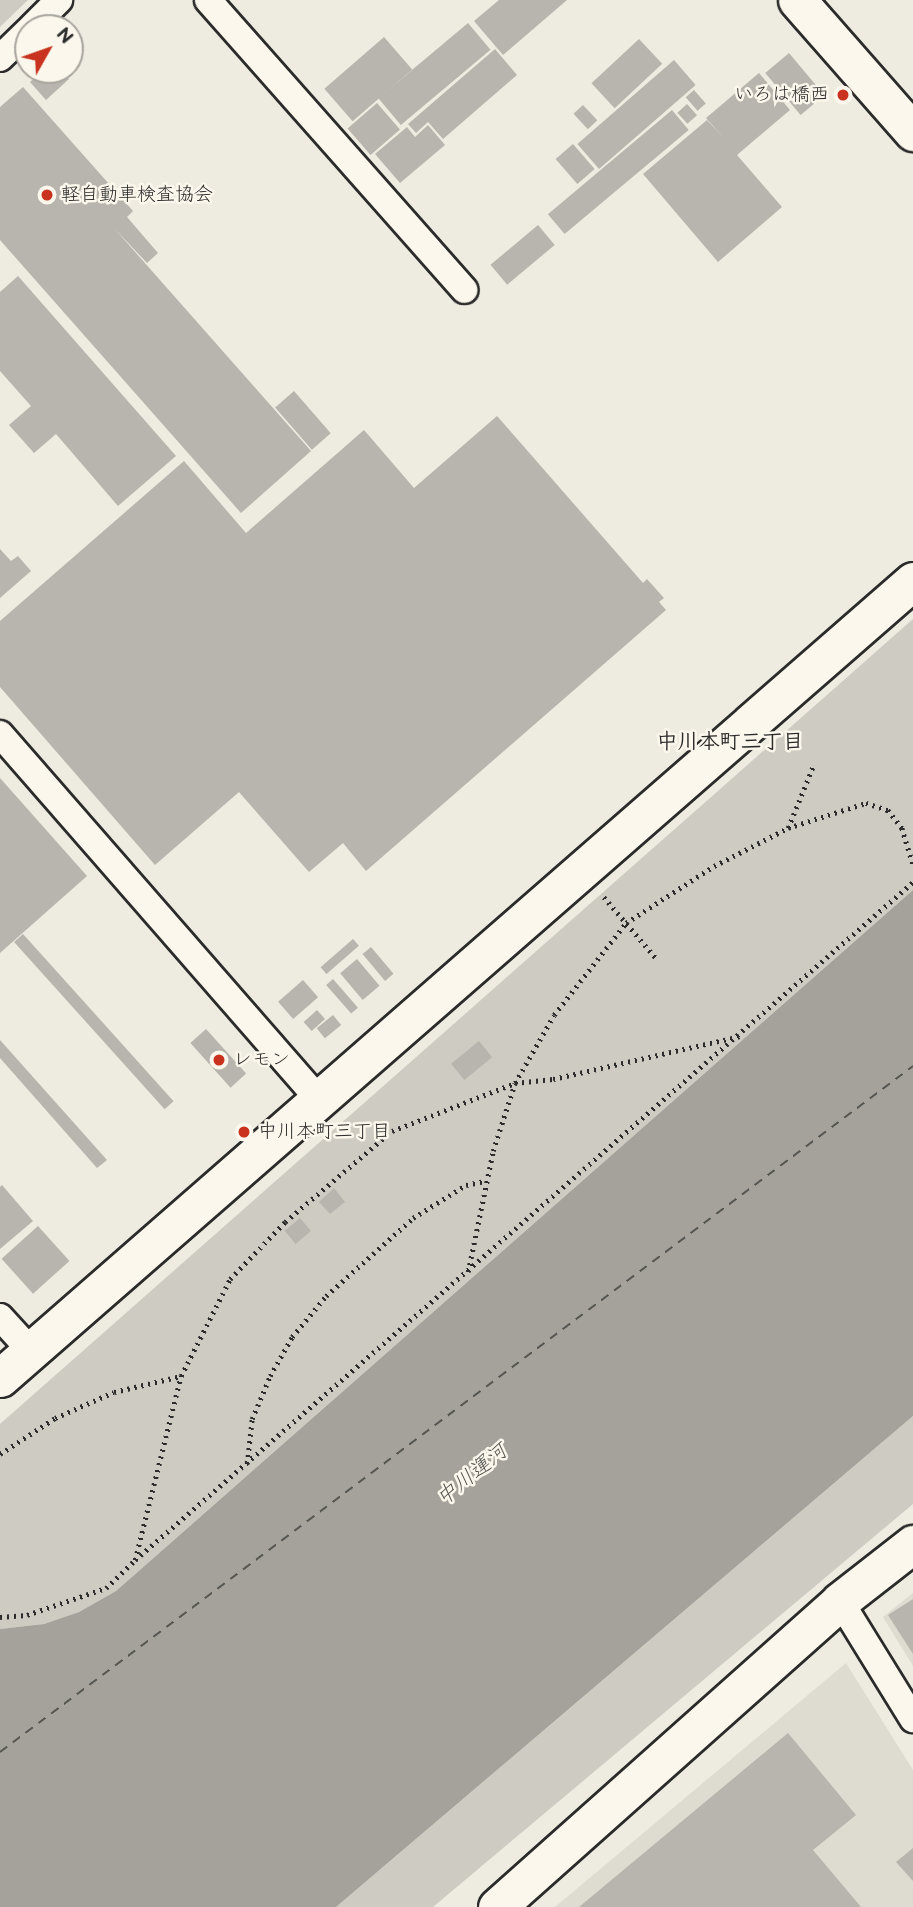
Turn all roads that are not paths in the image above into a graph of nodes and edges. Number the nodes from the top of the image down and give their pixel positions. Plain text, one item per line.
1 (59, 0) edge
2 (208, 0) edge
3 (797, 0) edge
4 (45, 14) edge
5 (14, 44) edge
6 (0, 58) edge
7 (913, 132) edge
8 (465, 290) dead end
9 (913, 581) edge
10 (0, 734) edge
11 (319, 1100) junction
12 (0, 1317) edge
13 (30, 1351) junction
14 (0, 1378) edge
15 (913, 1544) edge
16 (840, 1601) junction
17 (913, 1719) edge
18 (497, 1907) edge

1 - 4 street
2 - 8 street
3 - 7 street
5 - 6 street
9 - 11 street
10 - 11 street
11 - 13 street
12 - 13 street
13 - 14 street
15 - 16 street
16 - 17 street
16 - 18 street

